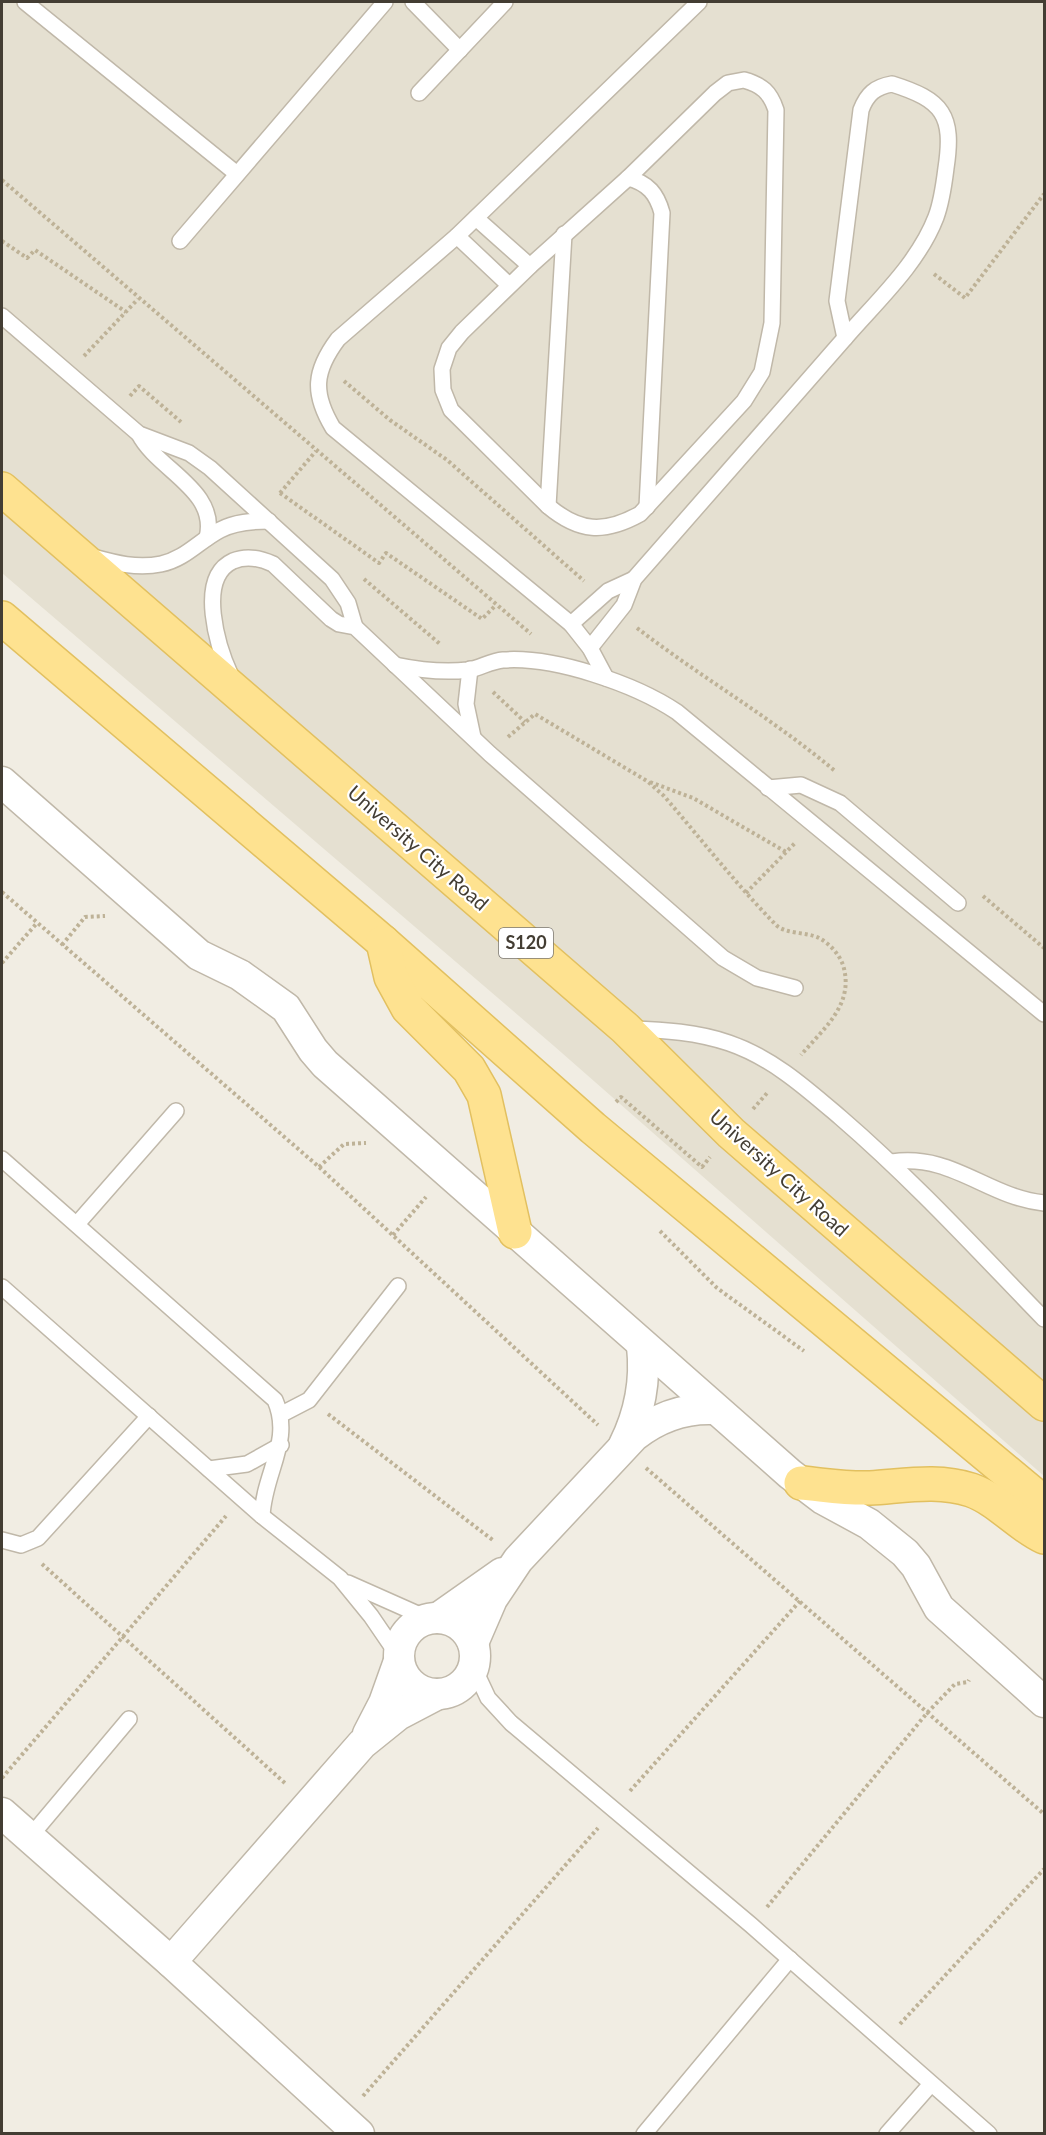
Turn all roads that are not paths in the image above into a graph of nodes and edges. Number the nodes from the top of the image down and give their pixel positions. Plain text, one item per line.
1 (25, 2) edge
2 (385, 2) edge
3 (413, 2) edge
4 (506, 2) edge
5 (699, 2) edge
6 (460, 50) junction
7 (419, 93) dead end
8 (237, 174) junction
9 (628, 178) junction
10 (476, 218) junction
11 (564, 234) junction
12 (457, 236) junction
13 (180, 241) dead end
14 (530, 266) junction
15 (509, 285) junction
16 (2, 316) edge
17 (845, 338) junction
18 (139, 434) junction
19 (2, 489) edge
20 (548, 506) junction
21 (647, 507) junction
22 (269, 521) junction
23 (207, 538) junction
24 (75, 552) junction
25 (634, 579) junction
26 (2, 618) edge
27 (571, 624) junction
28 (355, 627) junction
29 (590, 648) junction
30 (395, 665) junction
31 (470, 669) junction
32 (606, 678) junction
33 (240, 694) junction
34 (473, 737) junction
35 (2, 782) edge
36 (768, 788) junction
37 (958, 903) dead end
38 (383, 942) junction
39 (795, 988) dead end
40 (1044, 1014) edge
41 (625, 1028) junction
42 (176, 1111) dead end
43 (2, 1159) edge
44 (892, 1162) junction
45 (1044, 1203) edge
46 (77, 1224) junction
47 (515, 1232) junction
48 (398, 1286) dead end
49 (2, 1287) edge
50 (1044, 1319) edge
51 (642, 1346) junction
52 (1044, 1404) edge
53 (713, 1409) junction
54 (282, 1414) junction
55 (148, 1416) junction
56 (281, 1445) junction
57 (623, 1448) junction
58 (209, 1469) junction
59 (801, 1483) junction
60 (1044, 1503) edge
61 (262, 1516) junction
62 (1044, 1538) edge
63 (2, 1540) edge
64 (518, 1560) junction
65 (340, 1578) junction
66 (433, 1618) junction
67 (473, 1654) junction
68 (399, 1659) junction
69 (438, 1694) junction
70 (1044, 1702) edge
71 (129, 1719) dead end
72 (362, 1744) junction
73 (2, 1813) edge
74 (29, 1838) junction
75 (790, 1959) junction
76 (171, 1962) junction
77 (931, 2084) junction
78 (351, 2126) edge
79 (644, 2133) edge
80 (887, 2133) edge
81 (989, 2133) edge

1 - 8 lane
2 - 8 lane
3 - 6 lane
4 - 6 lane
5 - 10 lane
6 - 7 lane
8 - 13 lane
9 - 11 lane
9 - 21 lane
9 - 21 lane
10 - 12 lane
10 - 14 lane
11 - 14 lane
11 - 20 lane
12 - 15 lane
12 - 27 lane
14 - 15 lane
15 - 20 lane
16 - 18 lane
17 - 17 lane
17 - 25 lane
18 - 22 lane
18 - 23 lane
19 - 24 main road, University City Road / S120
20 - 21 lane
22 - 23 lane
22 - 28 lane
23 - 24 lane
24 - 33 main road, University City Road / S120
25 - 27 lane
25 - 29 lane
26 - 38 main road
27 - 29 lane
28 - 30 lane
28 - 33 lane
29 - 32 lane
30 - 31 lane
30 - 34 lane
31 - 32 lane
31 - 34 lane
32 - 36 lane
33 - 41 main road, University City Road / S120
34 - 39 lane
35 - 47 street
36 - 37 lane
36 - 40 lane
38 - 47 main road
38 - 60 main road
41 - 44 lane
41 - 52 main road, University City Road / S120
42 - 46 lane
43 - 46 lane
44 - 45 lane
44 - 50 lane
46 - 54 lane
47 - 51 street
48 - 54 lane
49 - 55 lane
51 - 53 street
51 - 57 street
53 - 57 street
53 - 59 street
54 - 56 lane
55 - 58 lane
55 - 63 lane
56 - 58 lane
56 - 61 lane
57 - 64 street
58 - 61 lane
59 - 62 main road
59 - 70 street
61 - 65 lane
64 - 66 street
64 - 67 street
65 - 66 lane
65 - 68 lane
66 - 67 street
66 - 68 street
67 - 69 street
67 - 75 lane
68 - 69 street
68 - 72 street
69 - 72 street
71 - 74 lane
72 - 76 street
73 - 74 street
74 - 76 street
75 - 77 lane
75 - 79 lane
76 - 78 street
77 - 80 lane
77 - 81 lane

